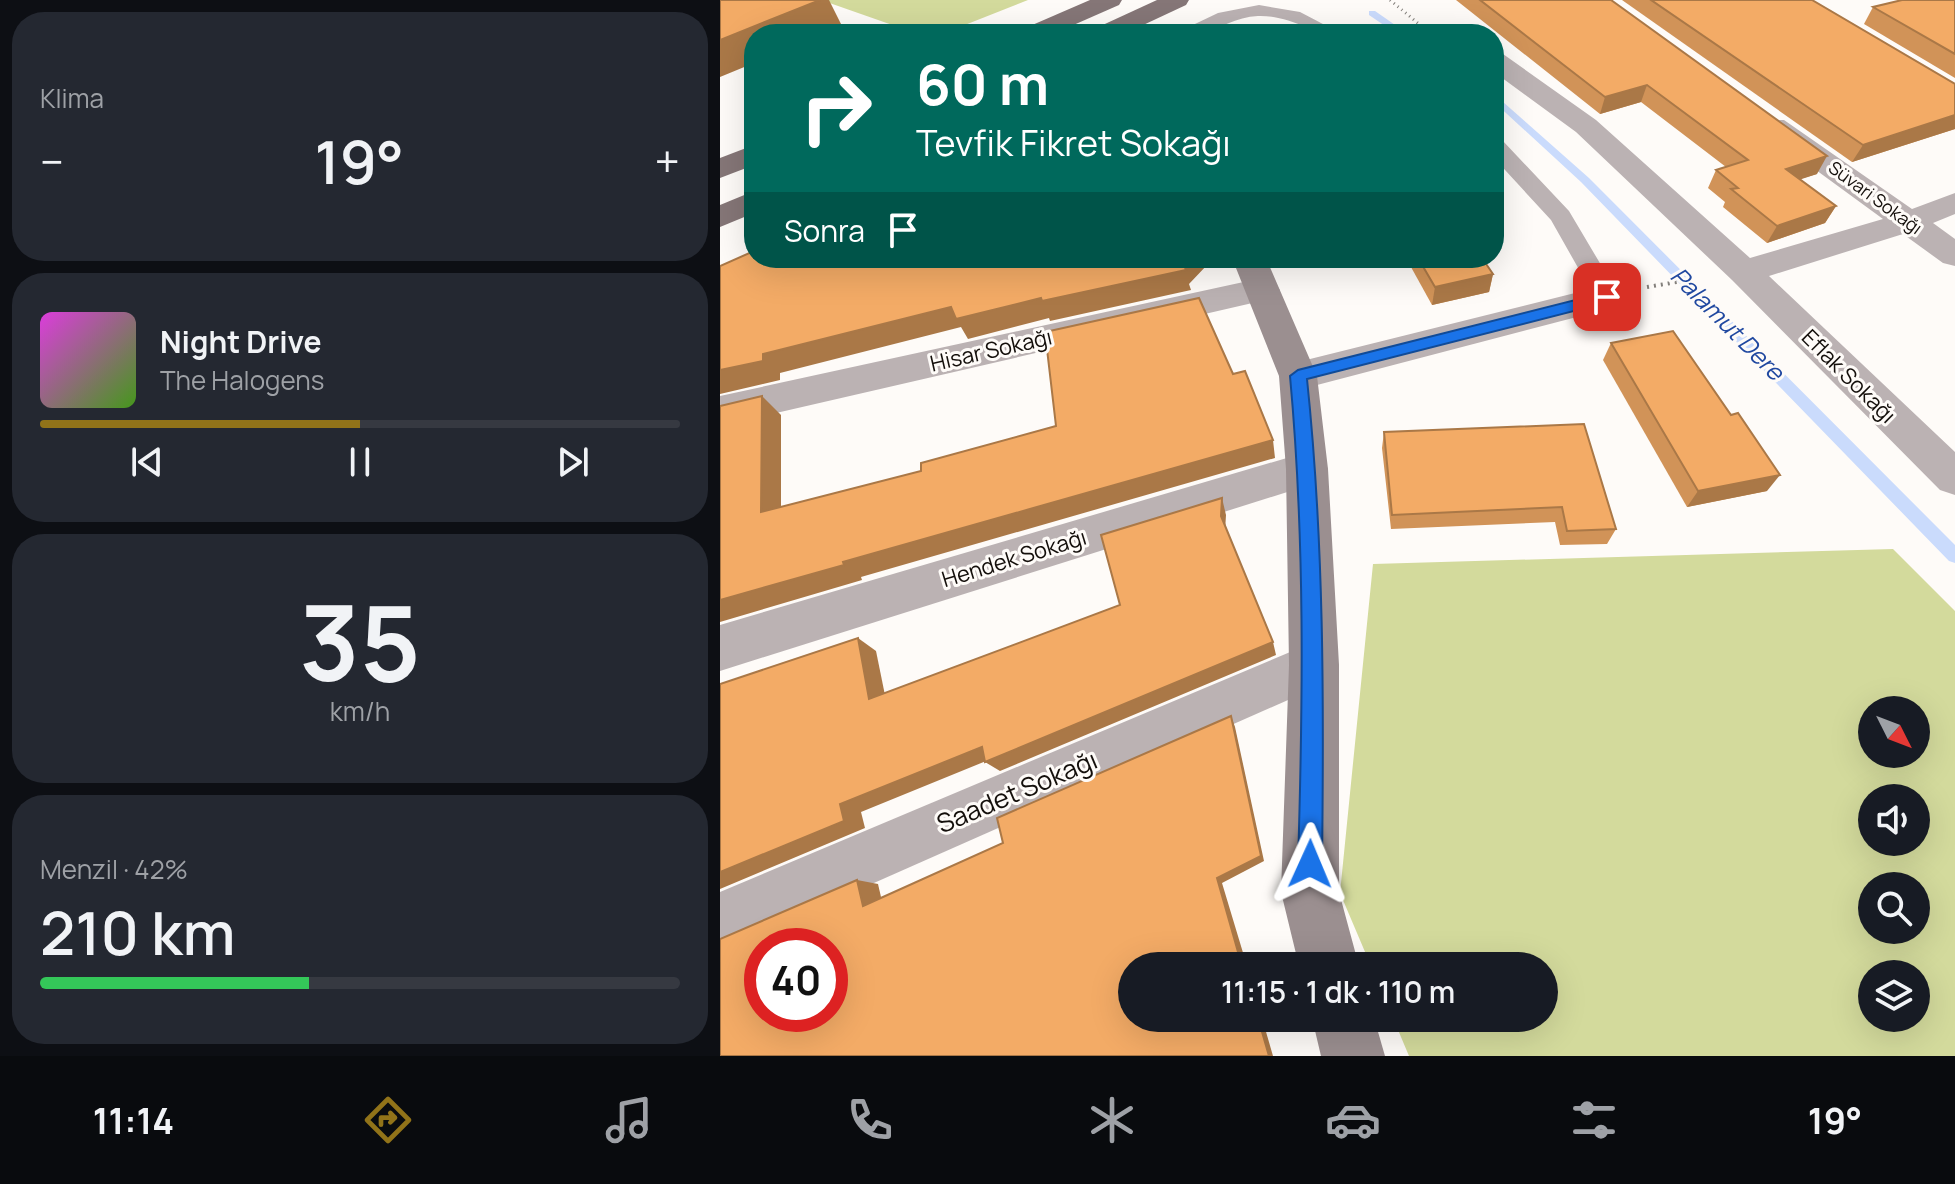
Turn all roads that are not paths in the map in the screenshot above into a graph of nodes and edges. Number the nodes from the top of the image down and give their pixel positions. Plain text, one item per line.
1 (1110, 0) edge
2 (1177, 0) edge
3 (1292, 3) edge
4 (1055, 24) edge
5 (1125, 24) edge
6 (1204, 24) edge
7 (1322, 24) edge
8 (1504, 67) edge
9 (1754, 111) edge
10 (1504, 156) edge
11 (744, 158) edge
12 (720, 169) edge
13 (1955, 203) edge
14 (744, 206) edge
15 (720, 217) edge
16 (1907, 222) junction
17 (1955, 255) edge
18 (1744, 272) junction
19 (1256, 274) edge
20 (1607, 297) joint
21 (1298, 376) junction
22 (720, 411) edge
23 (1307, 469) junction
24 (1955, 478) edge
25 (720, 648) edge
26 (1314, 665) junction
27 (720, 922) edge
28 (1325, 952) edge
29 (1347, 1032) edge
30 (1353, 1056) edge

1 - 4 main road
2 - 5 main road
3 - 6 lane
3 - 7 lane
8 - 18 street, Eflak Sokağı
9 - 16 street, Süvari Sokağı
10 - 20 lane
11 - 12 main road
13 - 16 street
14 - 15 main road
16 - 17 street, Süvari Sokağı
16 - 18 street
18 - 24 street, Eflak Sokağı
19 - 21 street
19 - 22 street, Hisar Sokağı
20 - 21 street
21 - 23 street
23 - 25 street, Hendek Sokağı
23 - 26 street
26 - 27 street, Saadet Sokağı
26 - 28 street
29 - 30 street

